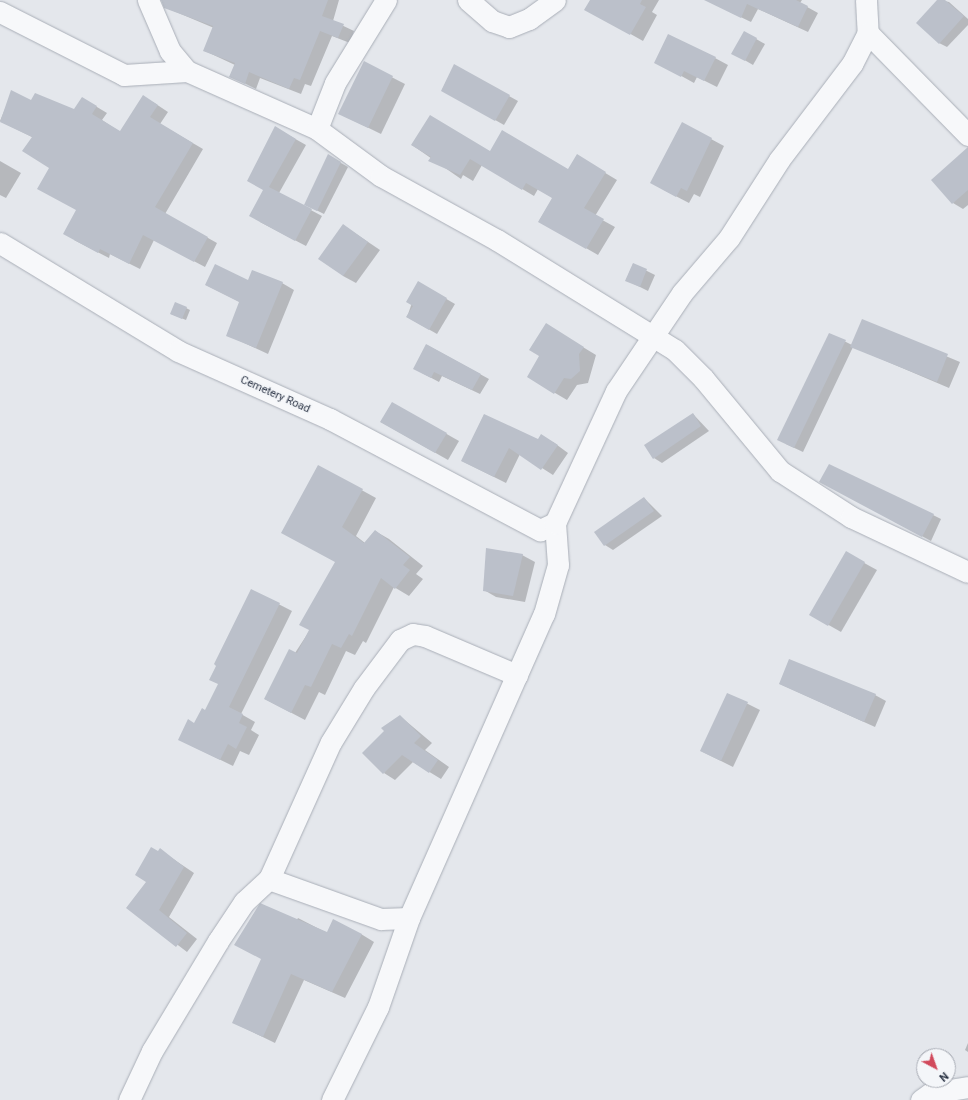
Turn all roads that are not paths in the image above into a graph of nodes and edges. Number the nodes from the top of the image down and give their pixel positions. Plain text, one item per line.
1 (148, 0) edge
2 (386, 0) edge
3 (468, 0) edge
4 (555, 0) edge
5 (866, 0) edge
6 (0, 12) edge
7 (868, 33) junction
8 (187, 71) junction
9 (317, 129) junction
10 (968, 135) edge
11 (0, 243) edge
12 (654, 337) junction
13 (555, 523) junction
14 (968, 572) edge
15 (517, 675) junction
16 (270, 879) junction
17 (409, 918) junction
18 (968, 1087) edge
19 (129, 1100) edge
20 (332, 1100) edge
21 (921, 1100) edge

1 - 8 street
2 - 9 street
3 - 4 street
5 - 7 street
6 - 8 street
7 - 10 street
7 - 12 street
8 - 9 street
9 - 12 street
11 - 13 street, Cemetery Road
12 - 13 street
12 - 14 street
13 - 15 street
15 - 16 street
15 - 17 street
16 - 17 street
16 - 19 street
17 - 20 street
18 - 21 street

